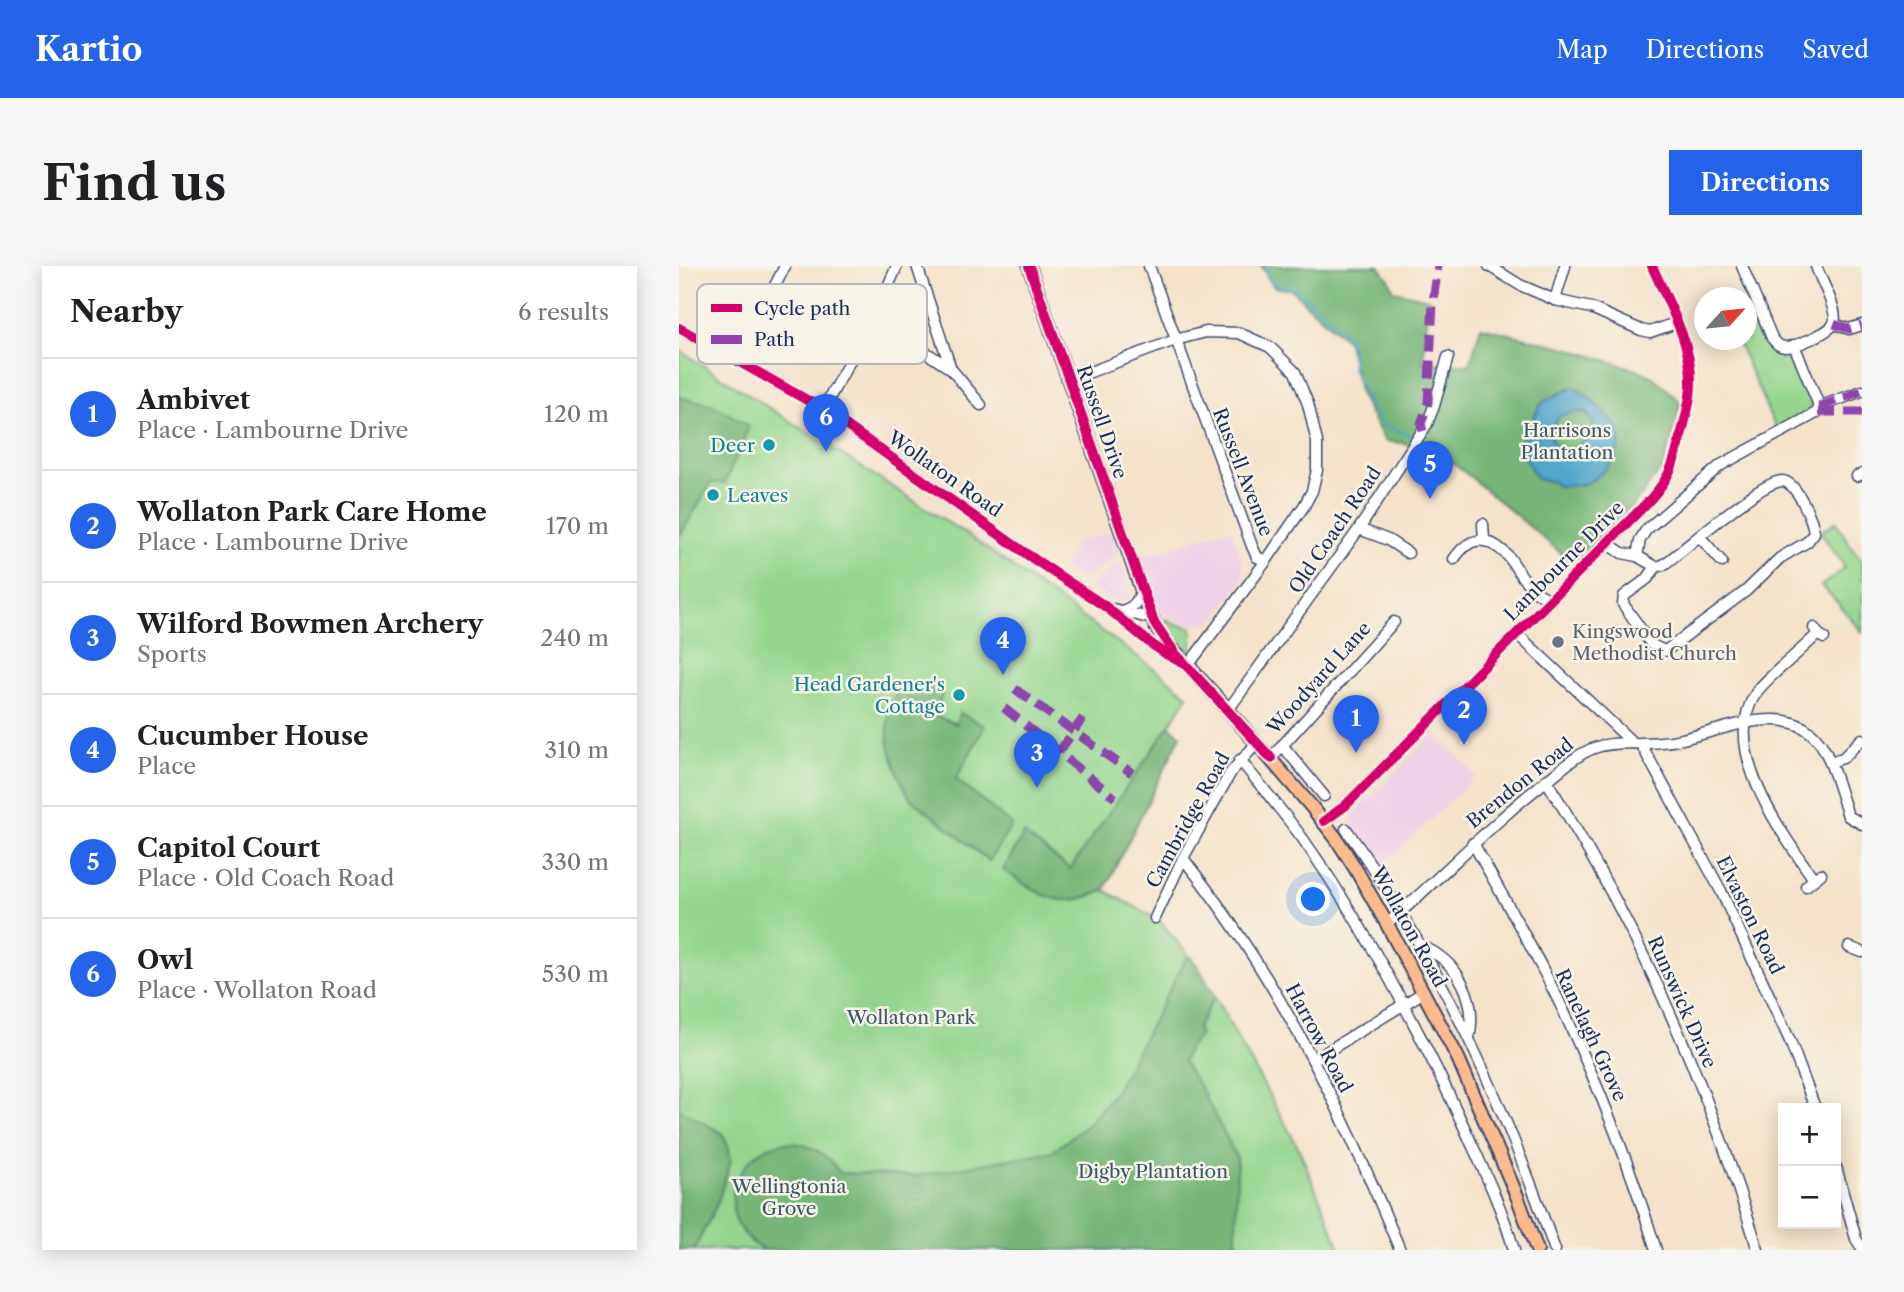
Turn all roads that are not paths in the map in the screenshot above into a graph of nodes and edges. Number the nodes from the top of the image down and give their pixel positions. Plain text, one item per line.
1 (785, 266) edge
2 (897, 266) edge
3 (917, 266) edge
4 (1029, 266) edge
5 (1149, 266) edge
6 (1489, 266) edge
7 (1565, 266) edge
8 (1652, 266) edge
9 (1742, 266) edge
10 (1816, 266) edge
11 (776, 284) edge
12 (889, 284) edge
13 (923, 284) edge
14 (927, 296) edge
15 (1555, 300) junction
16 (1676, 323) junction
17 (1834, 324) junction
18 (1862, 325) edge
19 (679, 328) edge
20 (697, 338) edge
21 (1175, 340) junction
22 (1794, 345) junction
23 (927, 353) edge
24 (1448, 357) dead end
25 (742, 364) edge
26 (848, 364) edge
27 (951, 369) junction
28 (1069, 380) junction
29 (1862, 391) edge
30 (981, 405) dead end
31 (1818, 407) junction
32 (823, 409) junction
33 (1483, 524) dead end
34 (1359, 529) junction
35 (1700, 537) junction
36 (1484, 540) junction
37 (1607, 543) junction
38 (1402, 552) dead end
39 (1637, 556) junction
40 (1454, 559) dead end
41 (1266, 561) junction
42 (1722, 562) dead end
43 (1656, 567) junction
44 (1142, 589) junction
45 (1549, 599) junction
46 (1106, 607) junction
47 (1121, 612) junction
48 (1153, 620) junction
49 (1394, 622) dead end
50 (1516, 633) junction
51 (1819, 633) dead end
52 (1139, 634) junction
53 (1185, 665) junction
54 (1228, 710) junction
55 (1745, 723) junction
56 (1862, 739) edge
57 (1257, 743) junction
58 (1637, 743) junction
59 (1282, 745) junction
60 (1271, 758) junction
61 (1240, 760) junction
62 (1830, 762) junction
63 (1546, 780) junction
64 (1325, 796) dead end
65 (1324, 821) junction
66 (1858, 822) edge
67 (1346, 829) dead end
68 (1473, 843) junction
69 (1183, 858) junction
70 (1813, 879) dead end
71 (1401, 912) junction
72 (1154, 918) dead end
73 (1387, 924) junction
74 (1420, 946) junction
75 (1849, 947) dead end
76 (1862, 952) edge
77 (1424, 992) junction
78 (1403, 1006) junction
79 (1469, 1039) junction
80 (1313, 1060) junction
81 (1813, 1103) edge
82 (1841, 1185) edge
83 (1862, 1248) edge
84 (1400, 1250) edge
85 (1514, 1250) edge
86 (1537, 1250) edge
87 (1555, 1250) edge
88 (1656, 1250) edge
89 (1758, 1250) edge

1 - 11 street
2 - 12 street
3 - 13 street
4 - 28 main road, Russell Drive
5 - 21 street, Russell Avenue
6 - 15 street
7 - 15 street
8 - 16 street, Lambourne Drive
9 - 22 street
10 - 17 street
14 - 27 street
15 - 16 street
16 - 37 street, Lambourne Drive
17 - 18 street
17 - 22 street
19 - 20 street, Wollaton Road
21 - 28 street
21 - 41 street, Russell Avenue
21 - 41 street
22 - 31 street
23 - 27 street
24 - 34 street, Old Coach Road
25 - 32 street, Wollaton Road
26 - 32 street
27 - 30 street
28 - 44 main road, Russell Drive
29 - 31 street
31 - 39 street
32 - 46 street, Wollaton Road
33 - 36 street
34 - 38 street
34 - 54 street, Old Coach Road
35 - 42 street
35 - 43 street
35 - 43 street
36 - 40 street
36 - 45 street
37 - 39 street
37 - 45 street, Lambourne Drive
39 - 43 street
41 - 53 street, Russell Avenue
44 - 47 street
44 - 48 main road, Wollaton Road
45 - 50 street, Lambourne Drive
46 - 47 street, Wollaton Road
46 - 52 street, Wollaton Road
47 - 48 street, Wollaton Road
48 - 52 street
48 - 53 main road, Wollaton Road
49 - 59 street, Woodyard Lane
50 - 58 street, Elvaston Road
50 - 65 street, Lambourne Drive
51 - 55 street
52 - 53 street, Wollaton Road
53 - 54 main road, Wollaton Road
54 - 57 main road, Wollaton Road
55 - 58 street, Brendon Road
55 - 62 street, Brendon Road
55 - 70 street
56 - 62 street
57 - 60 main road, Wollaton Road
57 - 61 street, Cambridge Road
58 - 63 street, Brendon Road
58 - 81 street, Elvaston Road
59 - 60 street, Woodyard Lane
59 - 64 street
60 - 65 main road, Wollaton Road
61 - 69 street, Cambridge Road
61 - 78 street
62 - 66 street, Brendon Road
63 - 68 street, Brendon Road
63 - 89 street, Runswick Drive
65 - 73 main road, Wollaton Road
67 - 71 street, Wollaton Road
68 - 71 street, Brendon Road
68 - 88 street, Ranelagh Grove
69 - 72 street, Cambridge Road
69 - 80 street, Harrow Road
71 - 73 street, Brendon Road
71 - 74 street, Wollaton Road
73 - 77 main road, Wollaton Road
74 - 79 street, Wollaton Road
74 - 79 street
75 - 76 street
77 - 78 street
77 - 86 main road, Wollaton Road
78 - 80 street
78 - 85 street
79 - 87 street, Wollaton Road
80 - 84 street, Harrow Road
82 - 83 street

